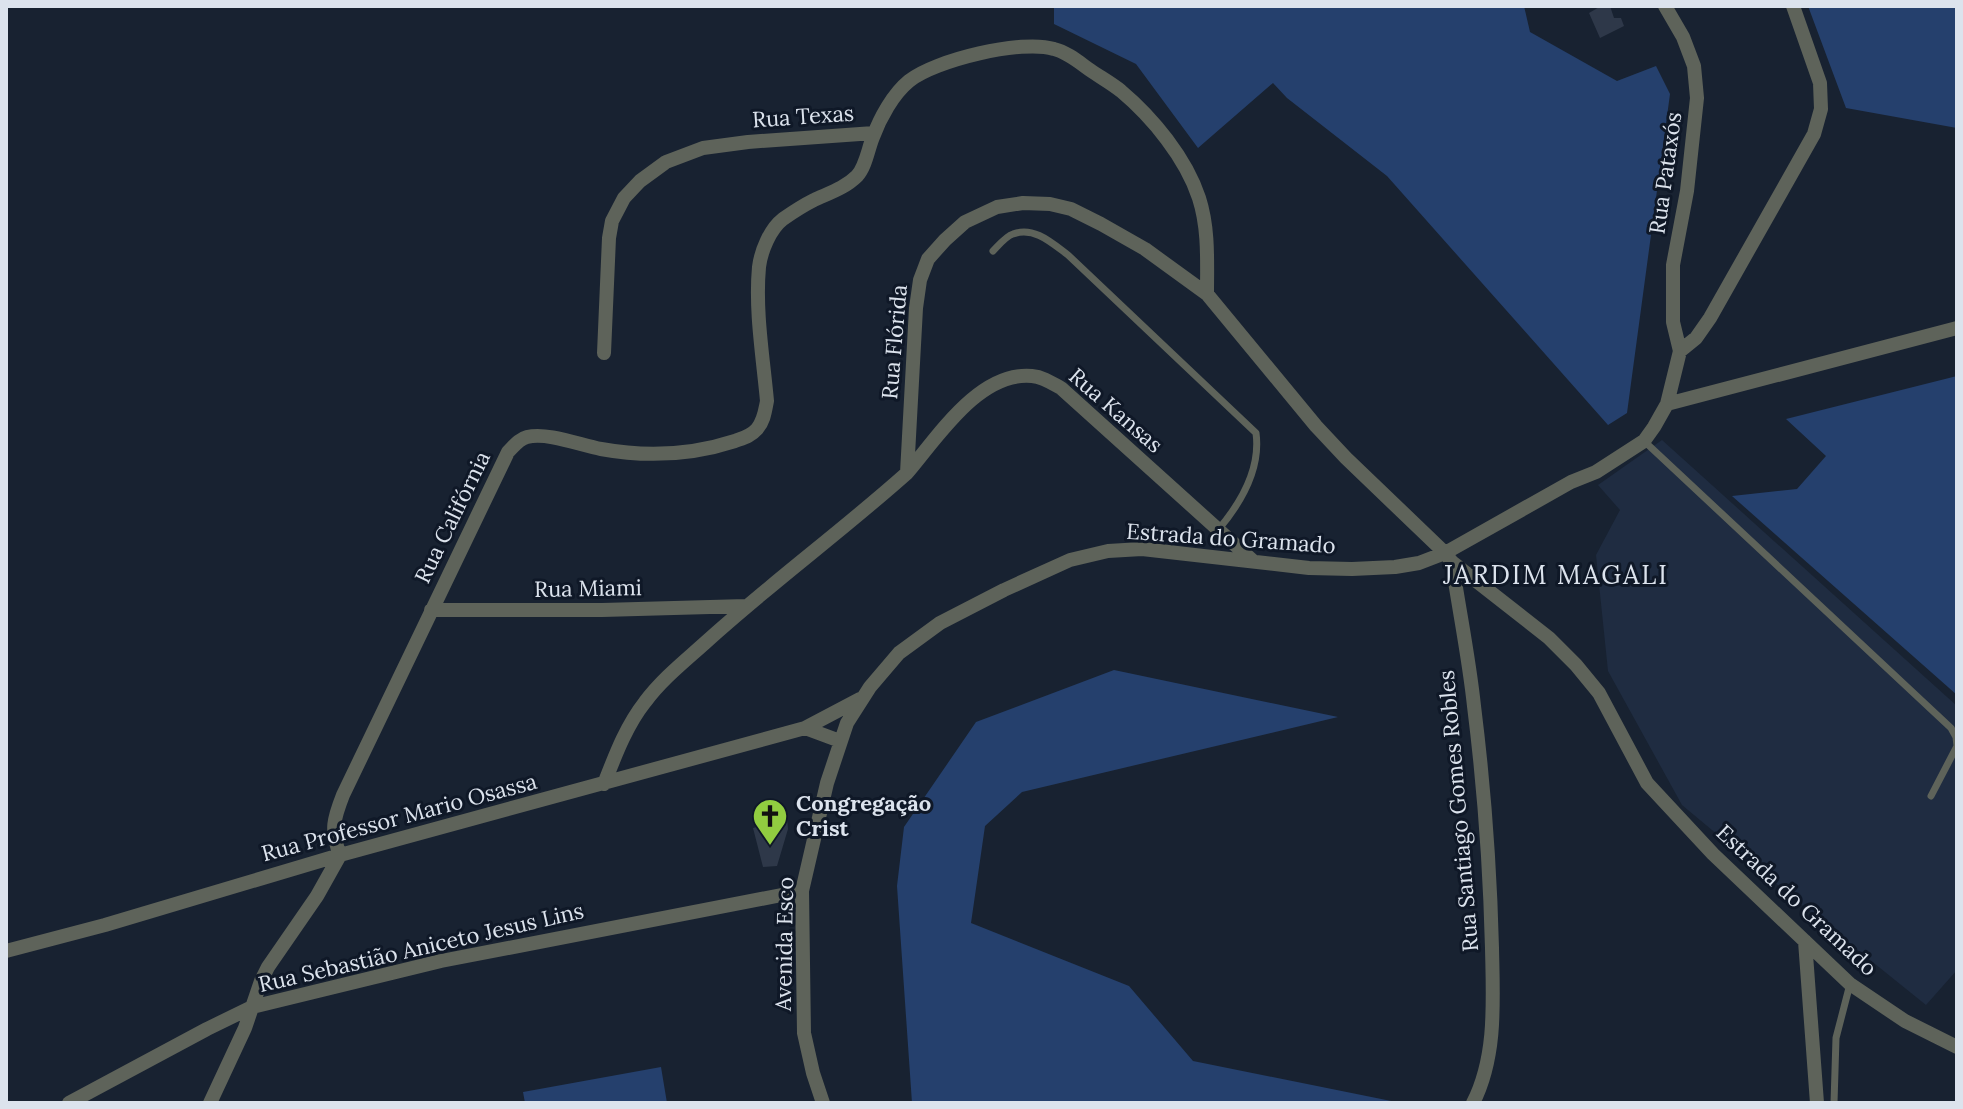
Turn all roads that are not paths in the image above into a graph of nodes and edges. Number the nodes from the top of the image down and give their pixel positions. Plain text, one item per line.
1 (1665, 6) edge
2 (1793, 6) edge
3 (874, 133) junction
4 (993, 251) dead end
5 (1207, 294) junction
6 (1957, 328) edge
7 (1680, 351) junction
8 (604, 353) dead end
9 (1667, 404) junction
10 (1644, 441) junction
11 (907, 473) junction
12 (1218, 530) junction
13 (1448, 557) junction
14 (1253, 561) junction
15 (746, 606) junction
16 (431, 610) junction
17 (863, 697) junction
18 (805, 728) junction
19 (840, 741) junction
20 (1957, 746) edge
21 (604, 784) junction
22 (1931, 796) dead end
23 (340, 855) junction
24 (802, 891) junction
25 (1805, 941) junction
26 (6, 951) edge
27 (1850, 984) junction
28 (252, 1007) junction
29 (1957, 1047) edge
30 (69, 1103) edge
31 (210, 1103) edge
32 (823, 1103) edge
33 (1473, 1103) edge
34 (1817, 1103) edge
35 (1834, 1103) edge

1 - 7 street, Rua Pataxós
2 - 7 street
3 - 5 street, Rua Texas
3 - 8 street, Rua Texas
3 - 16 street, Rua Califórnia
4 - 12 lane
5 - 11 street, Rua Flórida
5 - 13 street, Rua Flórida
6 - 9 street
7 - 9 street
9 - 10 street
10 - 13 street
10 - 20 lane
11 - 12 street, Rua Kansas
11 - 15 street
12 - 14 street, Rua Kansas
13 - 14 street, Estrada do Gramado
13 - 25 street, Estrada do Gramado
13 - 33 street, Rua Santiago Gomes Robles
14 - 17 street, Estrada do Gramado
15 - 16 street, Rua Miami
15 - 21 street
16 - 23 street, Rua Califórnia
17 - 18 street, Rua Professor Mario Osassa
17 - 19 street, Avenida Esco
18 - 19 street
18 - 21 street, Rua Professor Mario Osassa
19 - 24 street, Avenida Esco
20 - 22 lane
21 - 23 street, Rua Professor Mario Osassa
23 - 26 street, Rua Professor Mario Osassa
23 - 28 street
24 - 28 street, Rua Sebastião Aniceto Jesus Lins
24 - 32 street, Avenida Esco
25 - 27 street, Estrada do Gramado
25 - 34 street
27 - 29 street, Estrada do Gramado
27 - 35 lane
28 - 30 street, Rua Sebastião Aniceto Jesus Lins
28 - 31 street

